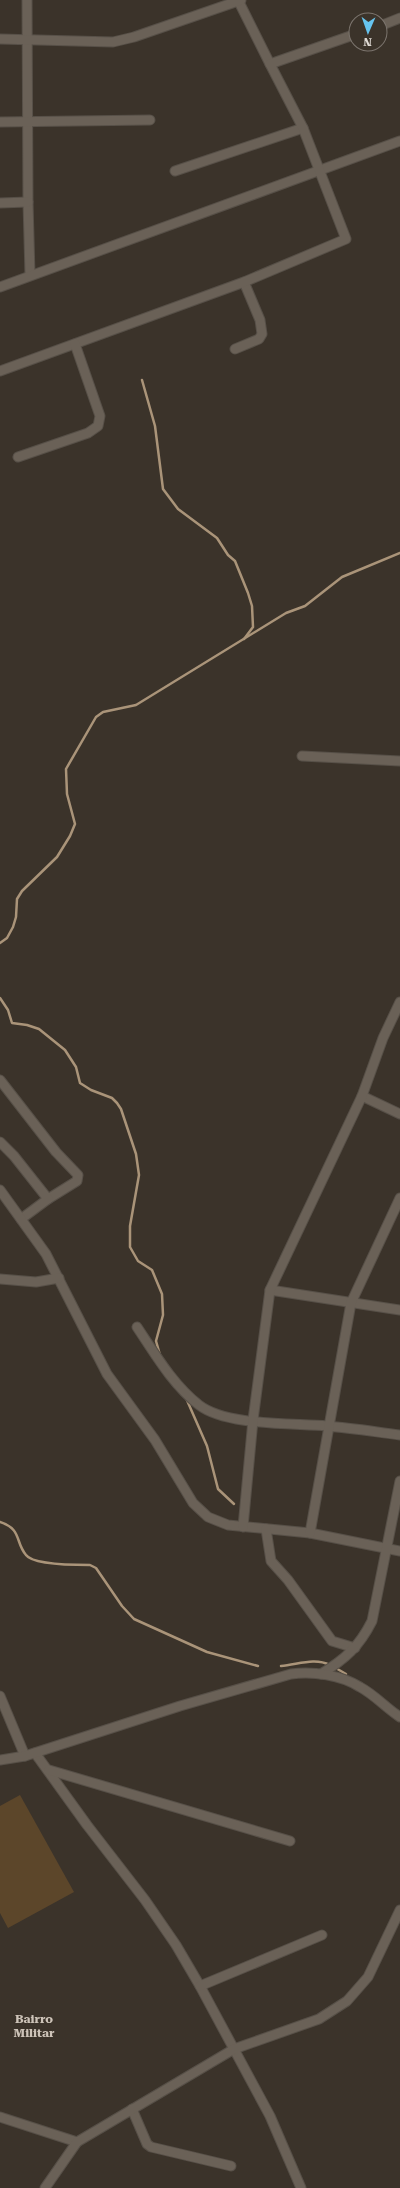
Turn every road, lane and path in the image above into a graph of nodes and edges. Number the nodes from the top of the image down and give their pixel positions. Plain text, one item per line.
1 (28, 0) edge
2 (239, 0) edge
3 (400, 18) edge
4 (388, 23) edge
5 (348, 37) edge
6 (0, 39) edge
7 (29, 39) junction
8 (270, 64) junction
9 (150, 120) dead end
10 (0, 122) edge
11 (27, 122) junction
12 (302, 128) junction
13 (400, 141) edge
14 (175, 171) dead end
15 (318, 171) junction
16 (28, 202) junction
17 (0, 203) edge
18 (30, 275) junction
19 (244, 282) junction
20 (0, 286) edge
21 (75, 344) junction
22 (236, 349) dead end
23 (0, 371) edge
24 (18, 457) dead end
25 (302, 756) dead end
26 (400, 760) edge
27 (400, 1002) edge
28 (0, 1080) edge
29 (362, 1096) junction
30 (400, 1114) edge
31 (0, 1142) edge
32 (0, 1190) edge
33 (400, 1198) edge
34 (48, 1199) junction
35 (21, 1219) junction
36 (59, 1278) junction
37 (0, 1279) edge
38 (270, 1290) junction
39 (351, 1303) junction
40 (400, 1310) edge
41 (137, 1327) dead end
42 (253, 1420) junction
43 (329, 1426) junction
44 (400, 1435) edge
45 (400, 1481) edge
46 (243, 1527) junction
47 (266, 1530) junction
48 (310, 1533) junction
49 (388, 1548) junction
50 (400, 1552) edge
51 (355, 1648) junction
52 (321, 1674) junction
53 (0, 1696) edge
54 (400, 1717) edge
55 (35, 1753) junction
56 (25, 1756) junction
57 (0, 1760) edge
58 (50, 1770) junction
59 (290, 1841) dead end
60 (400, 1910) edge
61 (322, 1935) dead end
62 (200, 1986) junction
63 (234, 2049) junction
64 (132, 2109) junction
65 (0, 2117) edge
66 (77, 2142) junction
67 (231, 2166) dead end
68 (45, 2188) edge
69 (301, 2188) edge

1 - 7 street
2 - 7 street
2 - 8 street
3 - 4 street
5 - 8 street
6 - 7 street
7 - 11 street
8 - 12 street
9 - 11 street
10 - 11 street
11 - 16 street
12 - 14 street
12 - 15 street
13 - 15 street
15 - 18 street
15 - 19 street
16 - 17 street
16 - 18 street
18 - 20 street
19 - 21 street
19 - 22 street
21 - 23 street
21 - 24 street
25 - 26 street
27 - 29 street
28 - 34 street
29 - 30 street
29 - 38 street
31 - 34 street
32 - 35 street
33 - 39 street
34 - 35 street
35 - 36 street
36 - 37 street
36 - 46 street
38 - 39 street
38 - 42 street
39 - 40 street
39 - 43 street
41 - 42 street
42 - 43 street
42 - 46 street
43 - 44 street
43 - 48 street
45 - 49 street
46 - 47 street
47 - 48 street
47 - 51 street
48 - 49 street
49 - 50 street
49 - 51 street
51 - 52 street
52 - 54 street
52 - 55 street
53 - 56 street
55 - 56 street
55 - 58 street
56 - 57 street
58 - 59 street
58 - 62 street
60 - 63 street
61 - 62 street
62 - 63 street
63 - 64 street
63 - 69 street
64 - 66 street
64 - 67 street
65 - 66 street
66 - 68 street

